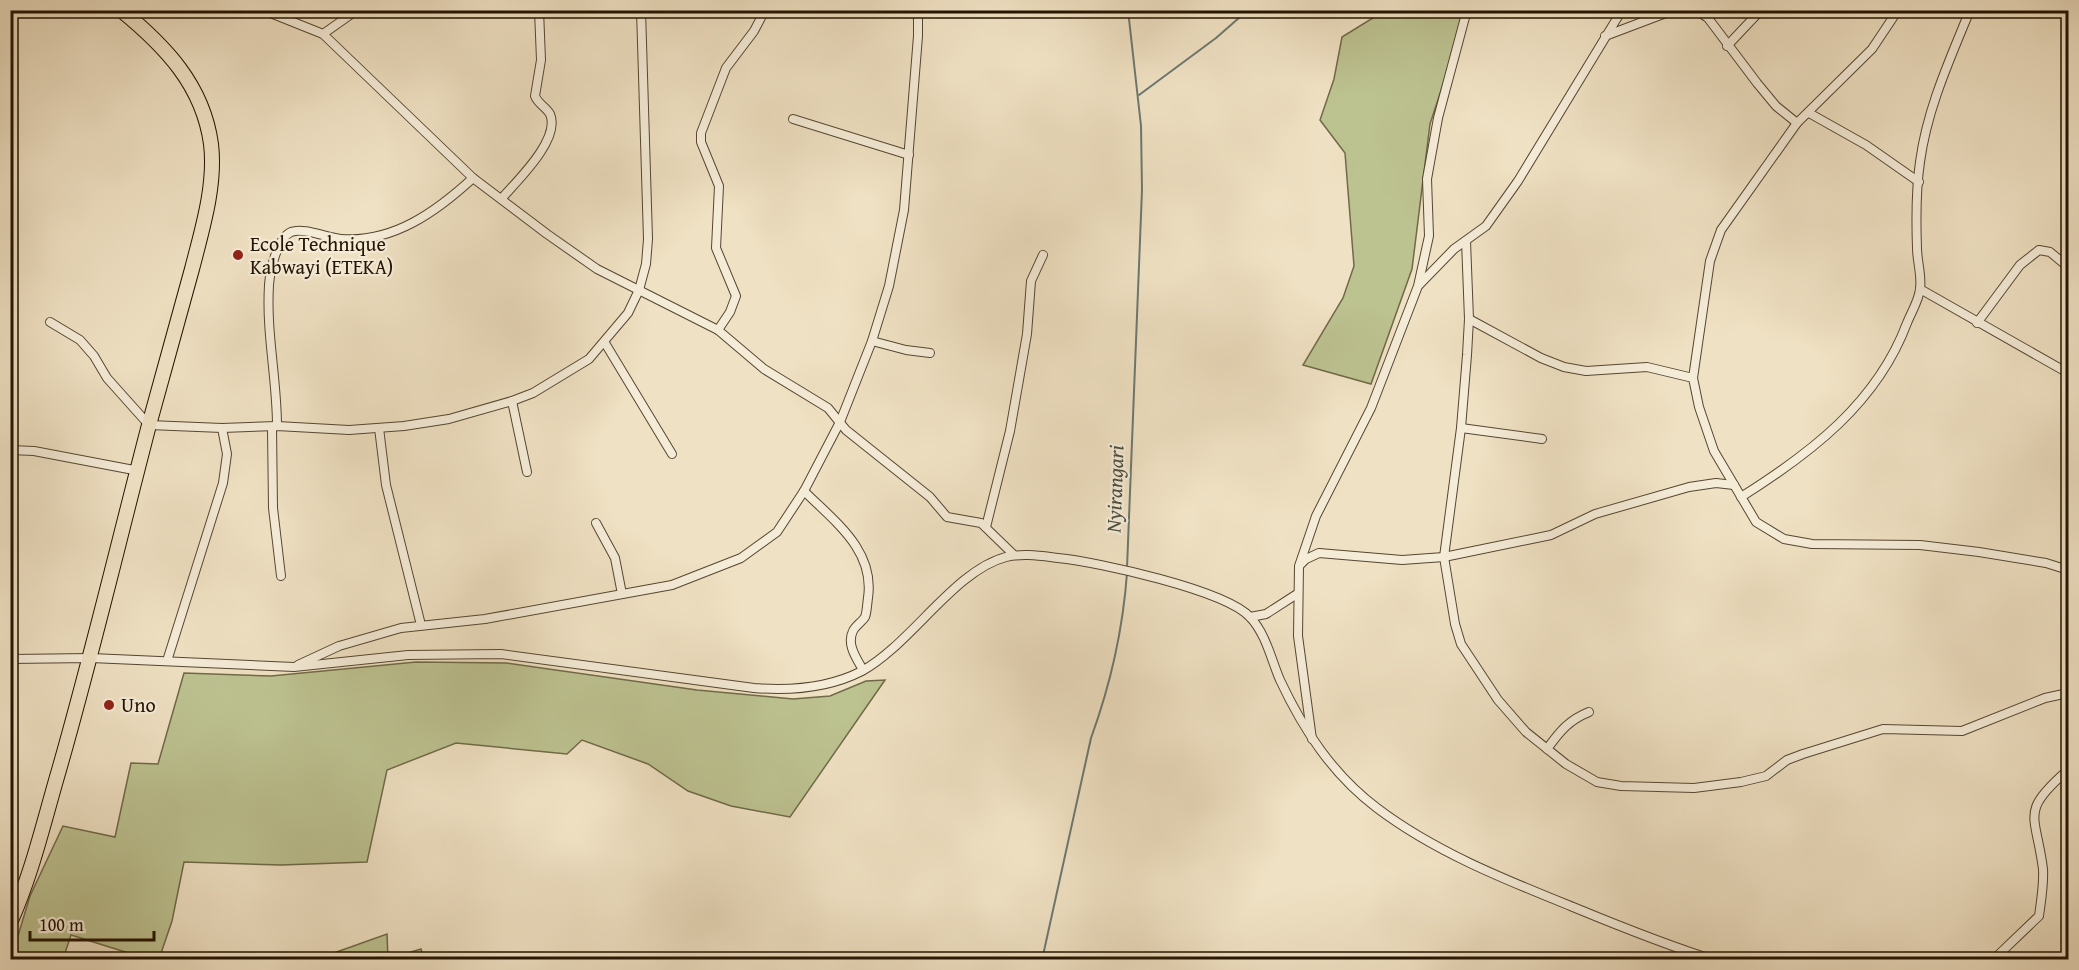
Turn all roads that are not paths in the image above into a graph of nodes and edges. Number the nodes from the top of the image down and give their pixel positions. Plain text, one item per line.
1 (121, 10) edge
2 (263, 10) edge
3 (357, 10) edge
4 (539, 10) edge
5 (641, 10) edge
6 (765, 10) edge
7 (918, 10) edge
8 (1467, 10) edge
9 (1622, 10) edge
10 (1674, 10) edge
11 (1696, 10) edge
12 (1761, 10) edge
13 (1898, 10) edge
14 (1970, 10) edge
15 (323, 34) junction
16 (1604, 37) junction
17 (1727, 46) junction
18 (1809, 113) junction
19 (793, 119) dead end
20 (1797, 123) junction
21 (909, 154) junction
22 (473, 178) junction
23 (1919, 182) junction
24 (502, 198) junction
25 (1466, 241) junction
26 (1043, 255) dead end
27 (2068, 267) edge
28 (1418, 286) junction
29 (1920, 289) junction
30 (639, 290) junction
31 (1469, 319) junction
32 (50, 322) dead end
33 (1977, 323) junction
34 (718, 330) junction
35 (872, 341) junction
36 (605, 343) junction
37 (930, 353) dead end
38 (2068, 373) edge
39 (1693, 378) junction
40 (512, 401) junction
41 (840, 422) junction
42 (149, 425) junction
43 (274, 427) junction
44 (222, 428) junction
45 (380, 428) junction
46 (1461, 428) junction
47 (1542, 439) dead end
48 (10, 450) edge
49 (672, 454) dead end
50 (139, 471) junction
51 (527, 472) dead end
52 (1734, 485) junction
53 (804, 491) junction
54 (1741, 497) junction
55 (596, 523) dead end
56 (986, 526) junction
57 (1014, 555) junction
58 (1444, 557) junction
59 (1299, 566) junction
60 (2068, 570) edge
61 (281, 576) dead end
62 (622, 594) junction
63 (1297, 594) junction
64 (1250, 617) junction
65 (422, 625) junction
66 (91, 658) junction
67 (10, 659) edge
68 (166, 661) junction
69 (294, 667) junction
70 (863, 670) junction
71 (2068, 693) edge
72 (1589, 712) dead end
73 (1312, 741) junction
74 (1547, 749) junction
75 (2068, 770) edge
76 (10, 923) edge
77 (1714, 960) edge
78 (1993, 960) edge

1 - 42 highway
2 - 15 street
3 - 15 street
4 - 24 street
5 - 30 street
6 - 34 street
7 - 21 street
8 - 28 street
9 - 16 street
10 - 16 street
11 - 17 street
12 - 17 street
13 - 18 street
14 - 23 street
15 - 22 street
16 - 25 street
17 - 20 street
18 - 20 street
18 - 23 street
19 - 21 street
20 - 39 street
21 - 35 street
22 - 24 street
22 - 43 street
23 - 29 street
24 - 30 street
25 - 28 street
25 - 31 street
26 - 56 street
27 - 33 street
28 - 59 street
29 - 33 street
29 - 54 street
30 - 34 street
30 - 36 street
31 - 39 street
31 - 46 street
32 - 42 street
33 - 38 street
34 - 41 street
35 - 37 street
35 - 41 street
36 - 40 street
36 - 49 street
39 - 52 street
40 - 45 street
40 - 51 street
41 - 53 street
41 - 56 street
42 - 44 street
42 - 50 highway
43 - 44 street
43 - 45 street
43 - 61 street
44 - 68 street
45 - 65 street
46 - 47 street
46 - 58 street
48 - 50 street
50 - 66 highway
52 - 54 street
52 - 58 street
53 - 62 street
53 - 70 street
54 - 60 street
55 - 62 street
56 - 57 street
57 - 64 street
57 - 70 street
58 - 59 street
58 - 74 street
59 - 63 street
62 - 65 street
63 - 64 street
63 - 73 street
64 - 73 street
65 - 69 street
66 - 67 street
66 - 68 street
66 - 76 highway
68 - 69 street
69 - 70 street
71 - 74 street
72 - 74 street
73 - 77 street
75 - 78 street

